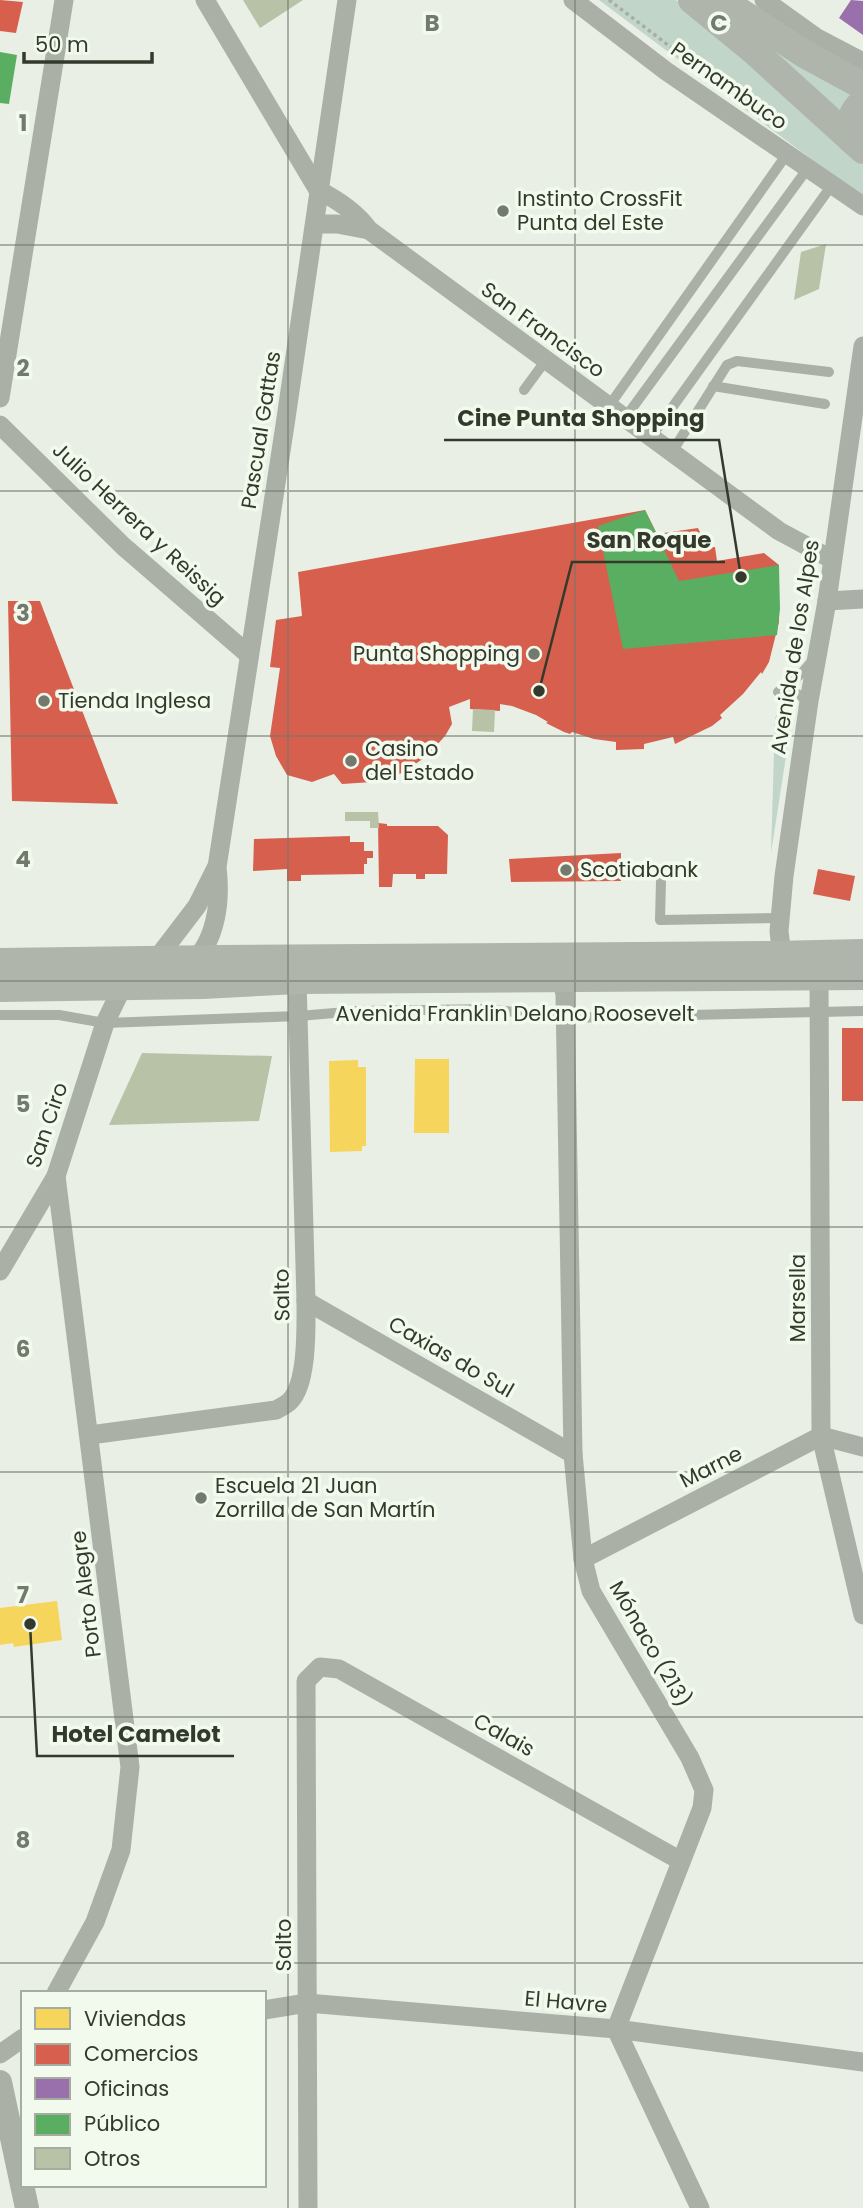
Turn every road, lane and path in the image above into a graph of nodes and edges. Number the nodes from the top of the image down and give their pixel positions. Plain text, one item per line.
1 (64, 0) edge
2 (205, 0) edge
3 (347, 0) edge
4 (573, 0) edge
5 (692, 0) edge
6 (722, 0) edge
7 (764, 0) edge
8 (863, 62) edge
9 (863, 86) edge
10 (863, 102) edge
11 (857, 145) edge
12 (787, 154) junction
13 (807, 168) junction
14 (832, 185) junction
15 (318, 190) junction
16 (863, 206) edge
17 (315, 224) junction
18 (369, 230) junction
19 (863, 346) edge
20 (546, 360) junction
21 (828, 372) dead end
22 (713, 386) junction
23 (524, 390) dead end
24 (0, 398) edge
25 (825, 404) dead end
26 (609, 405) junction
27 (625, 418) junction
28 (0, 425) edge
29 (651, 437) junction
30 (672, 452) junction
31 (831, 559) junction
32 (863, 599) edge
33 (827, 601) junction
34 (817, 654) junction
35 (249, 655) junction
36 (809, 701) junction
37 (217, 867) junction
38 (661, 881) dead end
39 (780, 918) junction
40 (863, 953) edge
41 (196, 960) junction
42 (155, 961) junction
43 (0, 962) edge
44 (784, 965) junction
45 (819, 976) junction
46 (863, 976) edge
47 (562, 978) junction
48 (297, 980) junction
49 (95, 986) junction
50 (123, 986) junction
51 (0, 988) edge
52 (820, 1011) junction
53 (863, 1011) edge
54 (0, 1015) edge
55 (299, 1016) junction
56 (565, 1018) junction
57 (104, 1023) junction
58 (56, 1176) junction
59 (0, 1271) edge
60 (306, 1301) junction
61 (90, 1435) junction
62 (821, 1436) junction
63 (863, 1447) edge
64 (573, 1454) junction
65 (583, 1559) junction
66 (863, 1615) edge
67 (306, 1681) joint
68 (681, 1861) junction
69 (57, 1991) edge
70 (307, 2003) junction
71 (266, 2010) edge
72 (616, 2029) junction
73 (21, 2039) edge
74 (21, 2053) edge
75 (0, 2055) edge
76 (863, 2062) edge
77 (0, 2081) edge
78 (21, 2180) edge
79 (23, 2187) edge
80 (27, 2208) edge
81 (308, 2208) edge
82 (700, 2208) edge

1 - 24 street
2 - 15 street, San Francisco
3 - 15 street, Pascual Gattas
4 - 12 street, Pernambuco
5 - 11 main road
6 - 9 main road
7 - 8 street
10 - 11 main road
12 - 13 street, Pernambuco
12 - 26 lane
13 - 14 street, Pernambuco
13 - 27 lane
14 - 16 street, Pernambuco
14 - 29 lane
15 - 17 street, Pascual Gattas
15 - 18 street, San Francisco
17 - 18 street, San Francisco
17 - 35 street, Pascual Gattas
18 - 20 street, San Francisco
19 - 31 street, Avenida de los Alpes
20 - 23 lane
20 - 26 street, San Francisco
21 - 22 lane
22 - 25 lane
22 - 30 lane
26 - 27 street, San Francisco
27 - 29 street, San Francisco
28 - 35 street, Julio Herrera y Reissig
29 - 30 street, San Francisco
30 - 31 street, San Francisco
31 - 33 street, Avenida de los Alpes
32 - 33 street
33 - 34 street, Avenida de los Alpes
34 - 36 street, Avenida de los Alpes
34 - 36 lane
35 - 37 street, Pascual Gattas
36 - 39 street, Avenida de los Alpes
37 - 41 street, Pascual Gattas
37 - 42 street, Pascual Gattas
38 - 39 lane
39 - 44 street, Avenida de los Alpes
40 - 44 main road, Avenida Franklin Delano Roosevelt
41 - 42 main road, Avenida Franklin Delano Roosevelt
41 - 44 main road, Avenida Franklin Delano Roosevelt
41 - 49 street
42 - 43 main road, Avenida Franklin Delano Roosevelt
44 - 45 main road, Avenida Franklin Delano Roosevelt
44 - 47 main road, Avenida Franklin Delano Roosevelt
45 - 46 main road, Avenida Franklin Delano Roosevelt
45 - 52 street, Marsella
47 - 48 main road, Avenida Franklin Delano Roosevelt
47 - 56 street, Mónaco (213)
48 - 50 main road, Avenida Franklin Delano Roosevelt
48 - 55 street, Salto
49 - 50 main road, Avenida Franklin Delano Roosevelt
49 - 51 main road, Avenida Franklin Delano Roosevelt
50 - 57 street, San Ciro
52 - 53 lane, Avenida Franklin Delano Roosevelt
52 - 56 lane, Avenida Franklin Delano Roosevelt
52 - 62 street, Marsella
54 - 57 lane, Avenida Franklin Delano Roosevelt
55 - 56 lane, Avenida Franklin Delano Roosevelt
55 - 57 lane, Avenida Franklin Delano Roosevelt
55 - 60 street, Salto
56 - 64 street, Mónaco (213)
57 - 58 street, San Ciro
58 - 59 street, San Ciro
58 - 61 street, Porto Alegre
60 - 61 street, Salto
60 - 64 street, Caxias do Sul
61 - 69 street, Porto Alegre
62 - 63 street
62 - 65 street, Marne
62 - 66 street, Marsella
64 - 65 street, Mónaco (213)
65 - 68 street, Mónaco (213)
67 - 68 street, Calais
67 - 70 street, Salto
68 - 72 street, Mónaco (213)
70 - 71 street, El Havre
70 - 72 street, El Havre
70 - 81 street, Salto
72 - 76 street, El Havre
72 - 82 street
73 - 75 street
74 - 75 street
77 - 78 street
79 - 80 street

